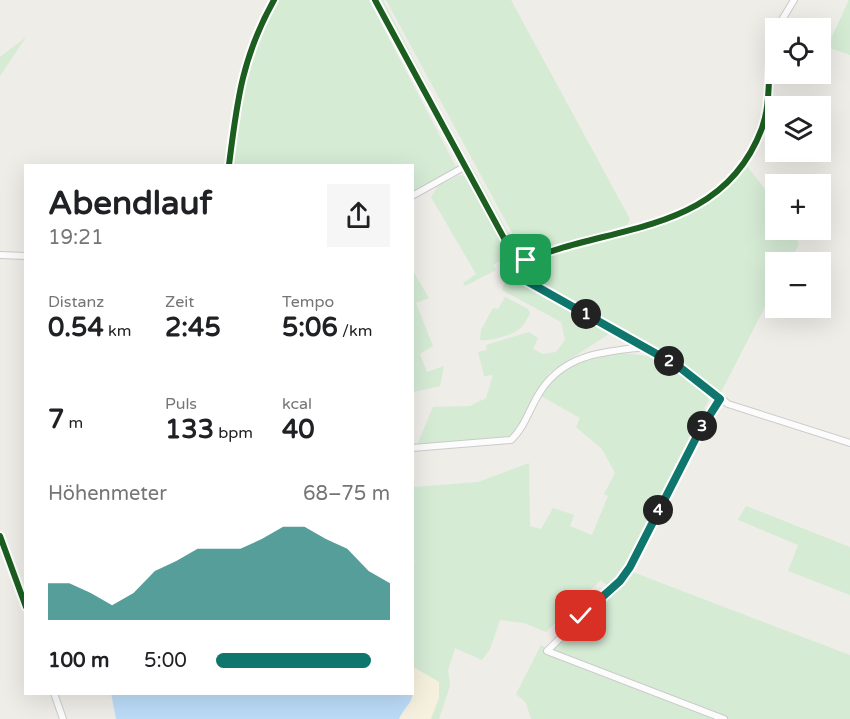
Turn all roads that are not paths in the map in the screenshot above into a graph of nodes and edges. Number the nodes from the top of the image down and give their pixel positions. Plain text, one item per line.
1 (274, 0) edge
2 (375, 0) edge
3 (794, 0) edge
4 (783, 18) edge
5 (767, 84) edge
6 (229, 164) edge
7 (464, 168) junction
8 (414, 195) edge
9 (0, 255) edge
10 (24, 256) edge
11 (518, 264) junction
12 (645, 347) junction
13 (720, 399) junction
14 (850, 443) edge
15 (414, 448) edge
16 (0, 536) edge
17 (24, 602) edge
18 (55, 695) edge
19 (63, 719) edge
20 (724, 719) edge

1 - 6 street
2 - 7 street
3 - 4 street
5 - 11 street
7 - 8 street
7 - 11 street
9 - 10 street
11 - 12 street
12 - 13 street
12 - 15 street
13 - 14 street
13 - 20 street
16 - 17 street
18 - 19 street

